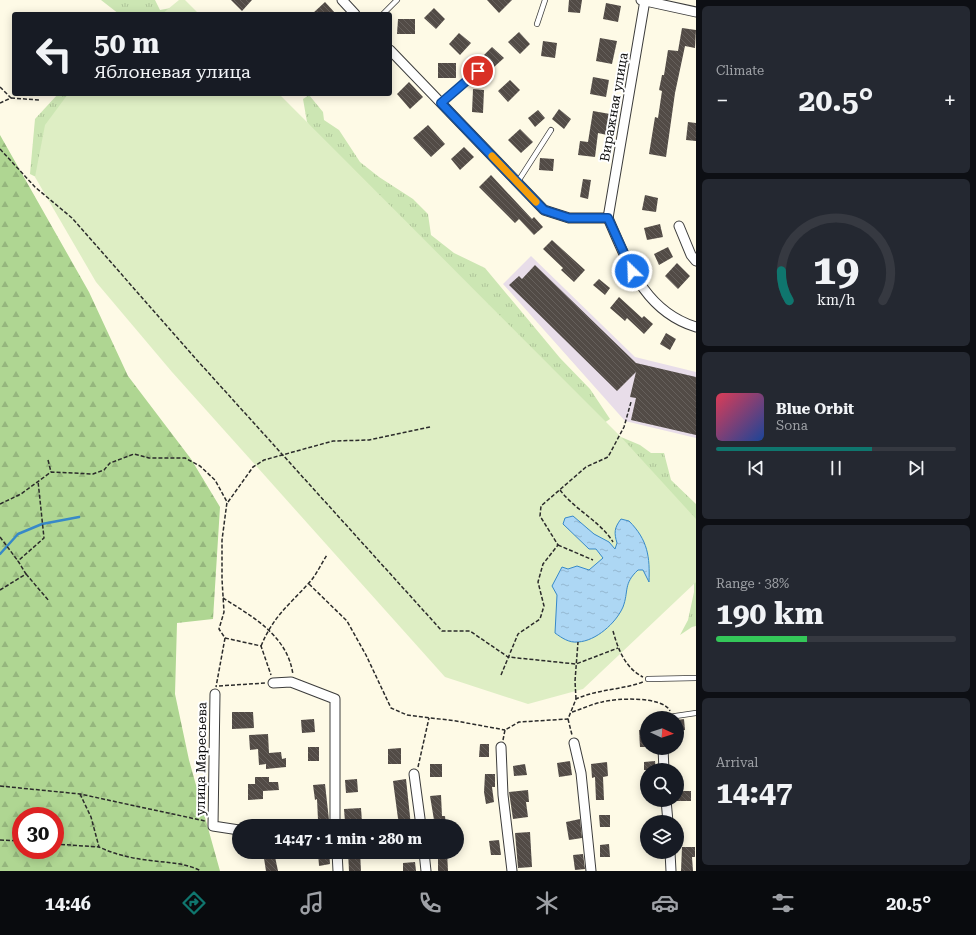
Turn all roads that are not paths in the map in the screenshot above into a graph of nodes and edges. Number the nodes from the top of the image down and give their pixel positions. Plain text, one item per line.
1 (342, 0) edge
2 (397, 0) edge
3 (544, 0) edge
4 (644, 0) edge
5 (353, 12) edge
6 (385, 12) edge
7 (696, 12) edge
8 (537, 24) dead end
9 (392, 52) edge
10 (478, 71) dead end
11 (441, 103) junction
12 (551, 130) dead end
13 (517, 183) junction
14 (608, 218) junction
15 (679, 226) dead end
16 (696, 261) edge
17 (696, 327) edge
18 (696, 678) edge
19 (648, 680) road end
20 (273, 683) road end
21 (216, 690) road end
22 (696, 713) edge
23 (684, 715) edge
24 (574, 743) road end
25 (501, 747) road end
26 (414, 774) road end
27 (335, 819) edge
28 (420, 819) edge
29 (232, 829) edge
30 (337, 859) edge
31 (425, 859) edge
32 (670, 859) edge
33 (338, 871) edge
34 (426, 871) edge
35 (512, 871) edge
36 (591, 871) edge
37 (671, 871) edge

1 - 5 street
2 - 6 lane
3 - 8 lane
4 - 7 street
4 - 14 street, Виражная улица
9 - 11 street
10 - 11 lane
11 - 13 street
12 - 13 lane
13 - 14 street
14 - 17 street
15 - 16 street
18 - 19 lane
20 - 27 street
21 - 29 street, улица Маресьева
22 - 23 lane
24 - 36 street
25 - 35 street
26 - 28 street
30 - 33 street
31 - 34 street
32 - 37 street

